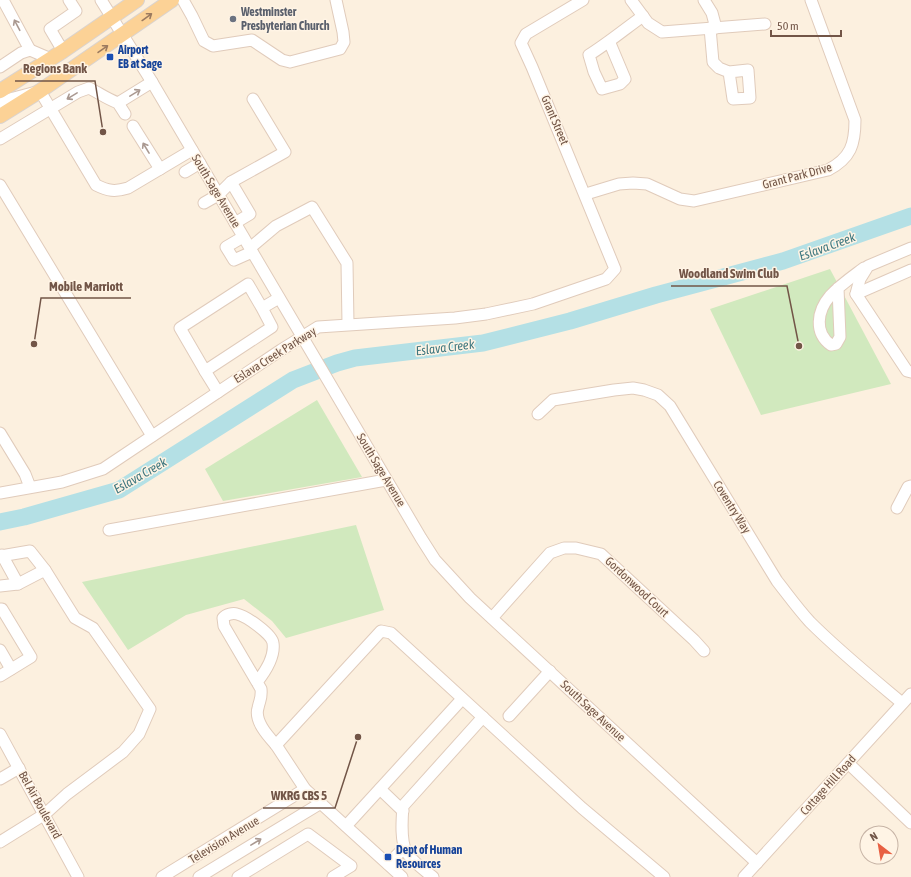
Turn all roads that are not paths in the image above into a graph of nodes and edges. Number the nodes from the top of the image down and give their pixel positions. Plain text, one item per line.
1 (3, 0) edge
2 (69, 0) edge
3 (101, 0) edge
4 (137, 0) edge
5 (172, 0) edge
6 (182, 0) edge
7 (336, 0) edge
8 (583, 0) edge
9 (631, 0) edge
10 (704, 0) edge
11 (811, 0) edge
12 (643, 16) junction
13 (112, 17) junction
14 (764, 24) dead end
15 (713, 28) junction
16 (123, 35) junction
17 (609, 41) dead end
18 (30, 50) junction
19 (63, 50) junction
20 (51, 59) junction
21 (0, 67) edge
22 (729, 72) dead end
23 (152, 82) junction
24 (0, 91) edge
25 (40, 92) junction
26 (253, 99) dead end
27 (118, 103) junction
28 (0, 105) edge
29 (51, 108) junction
30 (125, 114) dead end
31 (0, 116) edge
32 (133, 126) dead end
33 (0, 140) edge
34 (192, 150) junction
35 (200, 163) junction
36 (160, 169) junction
37 (185, 172) dead end
38 (231, 182) junction
39 (0, 185) edge
40 (586, 194) junction
41 (218, 195) junction
42 (204, 203) dead end
43 (235, 223) junction
44 (243, 237) junction
45 (911, 248) edge
46 (251, 250) junction
47 (868, 266) junction
48 (616, 268) joint
49 (911, 270) edge
50 (838, 288) dead end
51 (856, 294) junction
52 (279, 298) junction
53 (262, 308) junction
54 (348, 324) junction
55 (302, 337) junction
56 (205, 371) junction
57 (911, 372) edge
58 (218, 392) junction
59 (538, 414) dead end
60 (0, 433) edge
61 (152, 436) junction
62 (386, 480) junction
63 (911, 486) edge
64 (30, 488) junction
65 (0, 492) edge
66 (897, 508) dead end
67 (109, 530) dead end
68 (1, 555) edge
69 (45, 570) junction
70 (18, 584) junction
71 (0, 586) edge
72 (0, 609) edge
73 (492, 618) junction
74 (0, 650) edge
75 (704, 651) dead end
76 (11, 669) junction
77 (550, 672) junction
78 (0, 676) edge
79 (257, 682) junction
80 (911, 694) edge
81 (462, 698) junction
82 (902, 703) junction
83 (509, 716) dead end
84 (483, 717) junction
85 (0, 734) edge
86 (276, 744) junction
87 (848, 763) junction
88 (19, 768) junction
89 (0, 779) edge
90 (380, 789) junction
91 (305, 790) junction
92 (321, 804) junction
93 (403, 810) junction
94 (45, 814) junction
95 (911, 823) edge
96 (346, 826) junction
97 (226, 838) junction
98 (0, 842) edge
99 (404, 848) junction
100 (236, 854) junction
101 (757, 863) junction
102 (388, 864) junction
103 (78, 877) edge
104 (162, 877) edge
105 (199, 877) edge
106 (238, 877) edge
107 (333, 877) edge
108 (402, 877) edge
109 (433, 877) edge
110 (664, 877) edge
111 (744, 877) edge

18 -> 1 street
2 - 19 street
3 - 13 street, South Sage Avenue
4 - 13 main road
16 -> 5 main road
6 - 7 street
8 - 40 street, Grant Street
9 - 12 street
10 - 15 street
11 - 40 street, Grant Park Drive
12 - 15 street
12 - 17 street
13 - 16 street, South Sage Avenue
13 - 19 main road
14 - 15 street
15 - 22 street
16 - 23 street, South Sage Avenue
25 -> 16 main road
18 - 20 street
18 - 21 street
19 - 20 main road
20 - 24 main road
27 -> 23 street
23 - 34 street, South Sage Avenue
25 - 28 street
25 - 29 street
25 - 31 main road
26 - 38 street
27 -> 29 street
27 - 30 street
29 - 33 street
29 - 36 street
36 -> 32 street
34 - 35 street, South Sage Avenue
34 - 36 street
35 - 37 street
35 - 41 street, South Sage Avenue
38 - 41 street
38 - 43 street
39 - 61 street
40 - 48 street, Grant Street
41 - 42 street
41 - 43 street, South Sage Avenue
43 - 44 street, South Sage Avenue
44 - 46 street, South Sage Avenue
44 - 46 street
45 - 47 street
46 - 52 street, South Sage Avenue
46 - 54 street
47 - 50 street
47 - 51 street
48 - 54 street, Eslava Creek Parkway
49 - 51 street
51 - 57 street
52 - 53 street
52 - 55 street, South Sage Avenue
53 - 56 street
53 - 56 street
54 - 55 street, Eslava Creek Parkway
55 - 58 street, Eslava Creek Parkway
55 - 62 street, South Sage Avenue
56 - 58 street
58 - 61 street, Eslava Creek Parkway
59 - 82 street, Coventry Way
60 - 64 street
61 - 64 street, Eslava Creek Parkway
62 - 67 street
62 - 73 street, South Sage Avenue
63 - 66 street
64 - 65 street, Eslava Creek Parkway
68 - 69 street
68 - 70 street
69 - 70 street
69 - 94 street
70 - 71 street
72 - 76 street
73 - 75 street, Gordonwood Court
73 - 77 street, South Sage Avenue
74 - 76 street
76 - 78 street
77 - 83 street
77 - 101 street, South Sage Avenue
79 - 79 street
79 - 86 street
80 - 82 street, Cottage Hill Road
81 - 84 street
81 - 86 street
81 - 90 street
82 - 87 street, Cottage Hill Road
84 - 93 street
84 - 110 street
85 - 88 street, Bel Air Boulevard
86 - 91 street
87 - 95 street
87 - 101 street, Cottage Hill Road
88 - 89 street
88 - 94 street, Bel Air Boulevard
90 - 93 street
90 - 96 street
91 - 92 street
91 - 97 street, Television Avenue
92 - 96 street
100 -> 92 street, Television Avenue
93 - 99 street
94 - 98 street
94 - 103 street, Bel Air Boulevard
96 - 102 street
97 - 100 street
97 - 104 street, Television Avenue
99 - 102 street
99 - 109 street
100 - 105 street, Television Avenue
101 - 111 street, Cottage Hill Road
102 - 108 street
106 - 107 street

